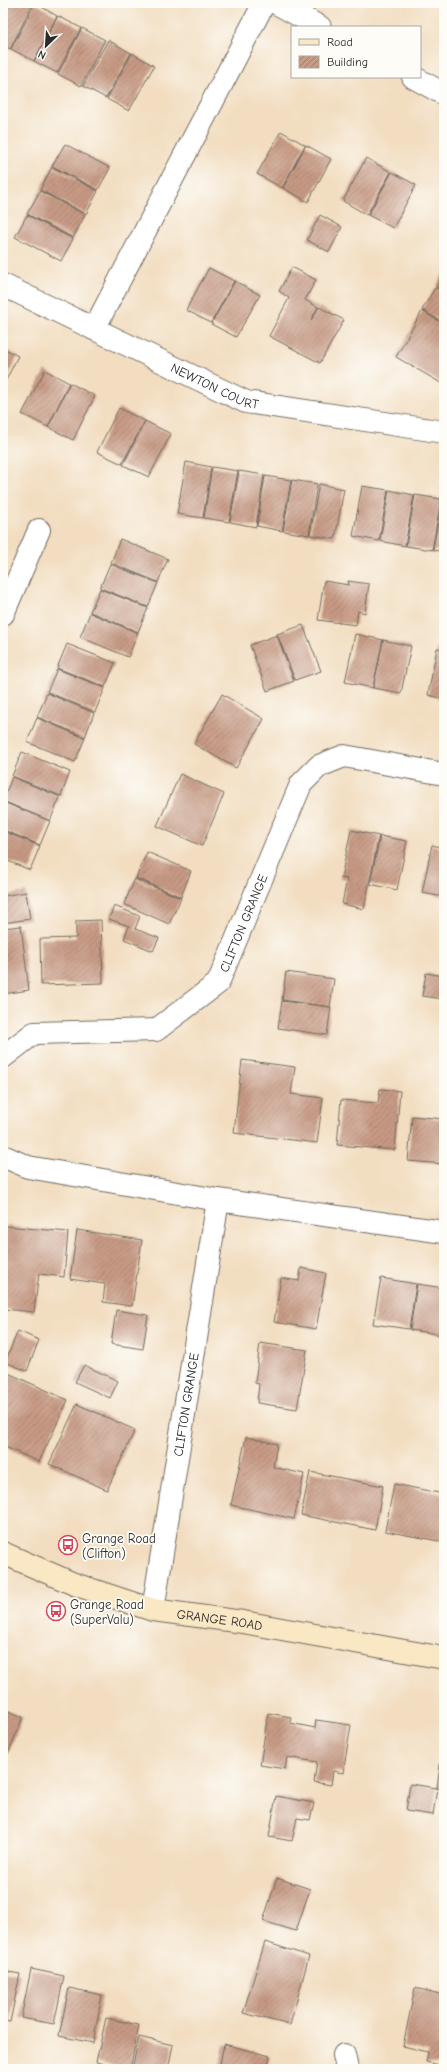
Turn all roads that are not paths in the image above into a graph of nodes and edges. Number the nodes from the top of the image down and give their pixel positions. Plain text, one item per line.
1 (264, 3) edge
2 (276, 3) edge
3 (318, 26) edge
4 (414, 78) edge
5 (444, 94) edge
6 (3, 285) edge
7 (94, 329) junction
8 (444, 432) edge
9 (39, 530) dead end
10 (3, 614) edge
11 (444, 774) edge
12 (3, 1056) edge
13 (3, 1156) edge
14 (218, 1200) junction
15 (444, 1232) edge
16 (3, 1553) edge
17 (153, 1610) junction
18 (444, 1658) edge

1 - 7 street
2 - 3 street
4 - 5 street
6 - 7 street, NEWTON COURT
7 - 8 street, NEWTON COURT
9 - 10 street
11 - 12 street, CLIFTON GRANGE
13 - 14 street
14 - 15 street
14 - 17 street, CLIFTON GRANGE
16 - 17 main road, GRANGE ROAD
17 - 18 main road, GRANGE ROAD

